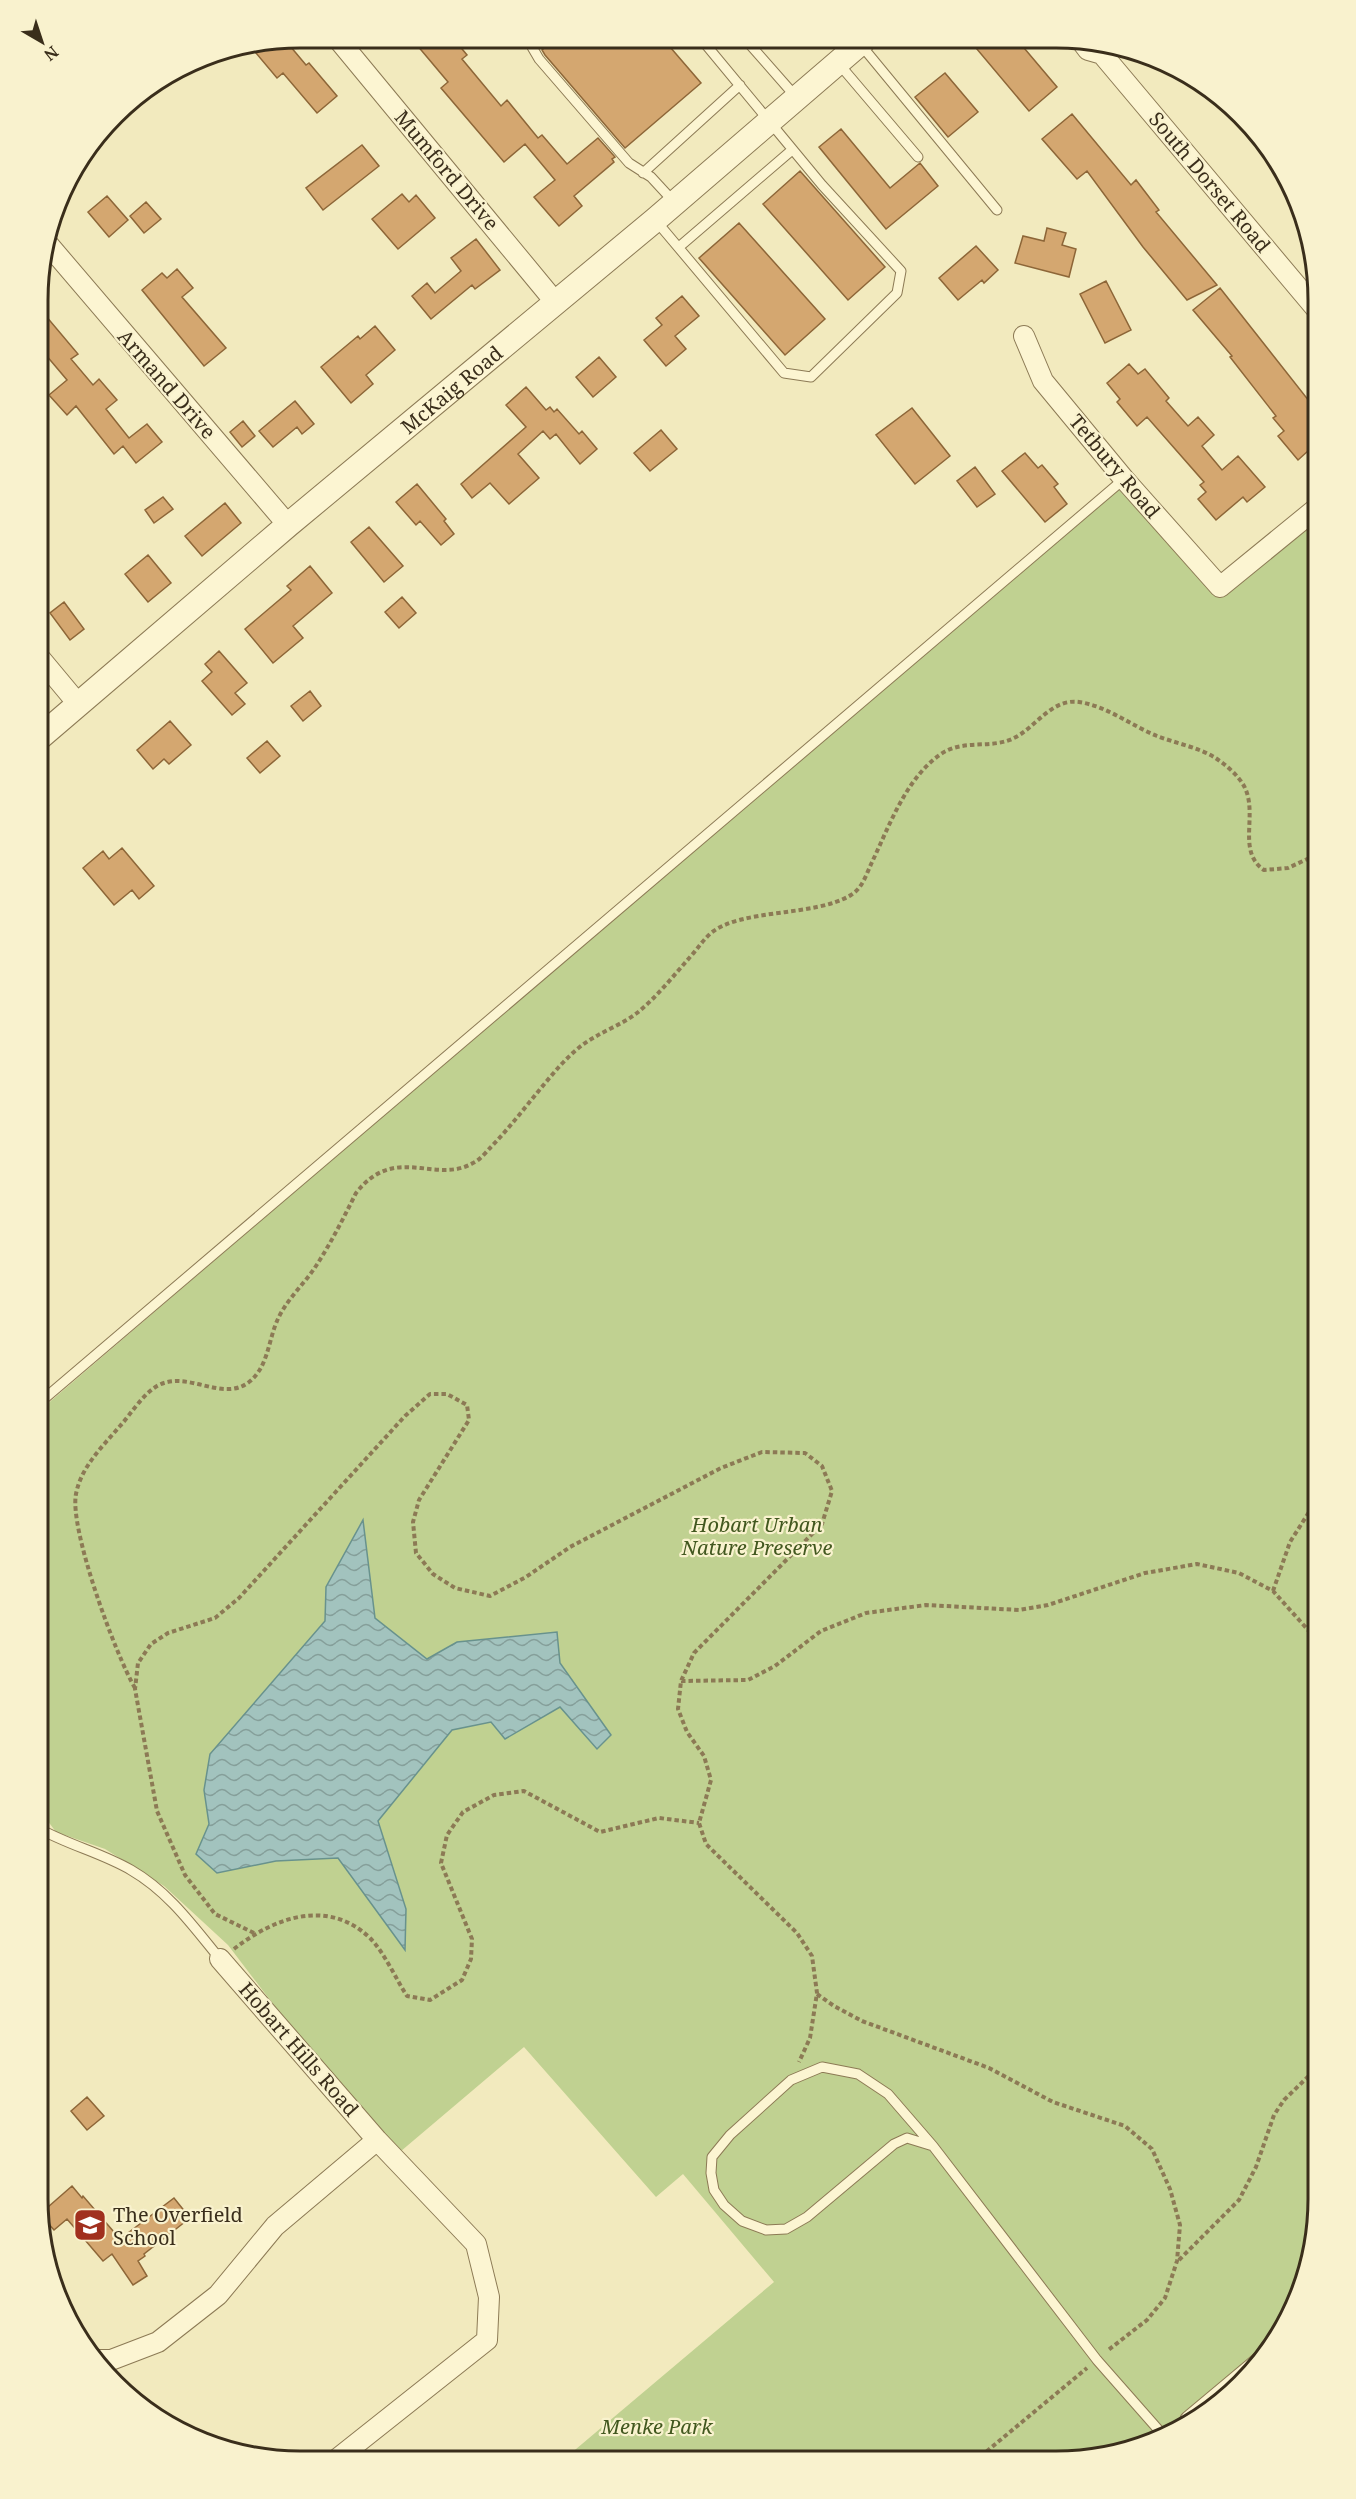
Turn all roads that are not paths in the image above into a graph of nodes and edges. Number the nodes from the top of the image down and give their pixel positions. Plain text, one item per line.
1 (345, 48) edge
2 (533, 48) edge
3 (709, 48) edge
4 (753, 48) edge
5 (850, 48) edge
6 (1105, 53) edge
7 (740, 85) junction
8 (797, 98) junction
9 (769, 122) junction
10 (792, 150) junction
11 (918, 157) dead end
12 (644, 172) junction
13 (675, 203) junction
14 (997, 210) dead end
15 (655, 220) junction
16 (679, 246) junction
17 (53, 250) edge
18 (1308, 299) edge
19 (556, 303) junction
20 (1024, 336) dead end
21 (1124, 479) junction
22 (1308, 515) edge
23 (288, 525) junction
24 (48, 668) edge
25 (79, 705) junction
26 (48, 731) edge
27 (48, 1395) edge
28 (48, 1834) edge
29 (220, 1959) joint
30 (377, 2140) junction
31 (933, 2146) junction
32 (107, 2360) edge
33 (1157, 2430) edge
34 (347, 2451) edge

1 - 19 street, Mumford Drive
2 - 12 lane
3 - 7 lane
4 - 8 lane
5 - 8 street, McKaig Road
5 - 11 lane
5 - 14 lane
6 - 18 street, South Dorset Road
7 - 9 lane
7 - 12 lane
8 - 9 street, McKaig Road
9 - 10 lane
9 - 13 street, McKaig Road
10 - 16 lane
10 - 16 lane
12 - 13 lane
13 - 15 street, McKaig Road
15 - 16 lane
15 - 19 street, McKaig Road
17 - 23 street, Armand Drive
19 - 23 street, McKaig Road
20 - 21 street, Tetbury Road
21 - 22 street, Tetbury Road
21 - 27 lane
23 - 25 street, McKaig Road
24 - 25 street
25 - 26 street, McKaig Road
28 - 29 lane
29 - 30 street, Hobart Hills Road
30 - 32 street
30 - 34 street, Hobart Hills Road
31 - 31 lane
31 - 33 lane

